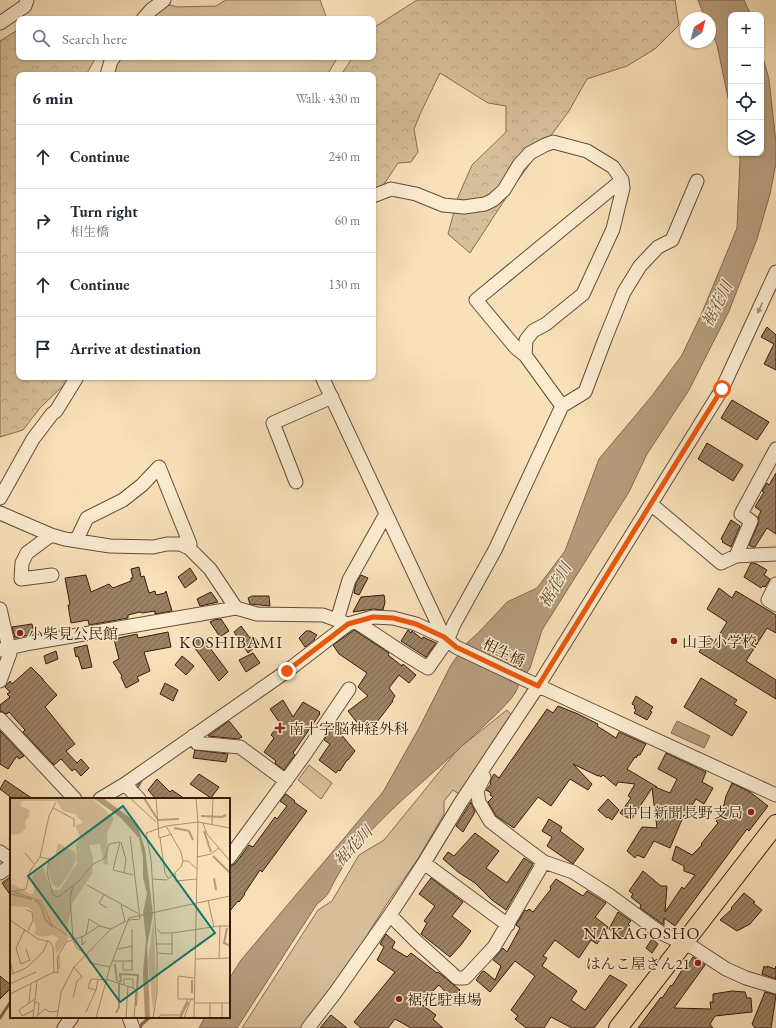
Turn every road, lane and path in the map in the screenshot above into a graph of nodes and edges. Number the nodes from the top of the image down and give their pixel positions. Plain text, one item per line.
1 (27, 0) edge
2 (164, 0) edge
3 (146, 16) edge
4 (0, 23) edge
5 (113, 60) edge
6 (108, 72) edge
7 (622, 180) junction
8 (697, 181) dead end
9 (376, 195) edge
10 (776, 272) edge
11 (525, 355) junction
12 (75, 380) edge
13 (324, 380) edge
14 (332, 397) junction
15 (562, 406) junction
16 (776, 449) edge
17 (296, 482) dead end
18 (0, 498) edge
19 (651, 504) junction
20 (0, 513) edge
21 (386, 514) junction
22 (51, 535) junction
23 (76, 541) junction
24 (189, 548) junction
25 (776, 554) edge
26 (736, 556) junction
27 (52, 575) dead end
28 (776, 584) edge
29 (776, 605) edge
30 (236, 608) junction
31 (0, 609) edge
32 (348, 622) junction
33 (449, 642) junction
34 (5, 649) edge
35 (0, 681) edge
36 (534, 684) junction
37 (349, 689) dead end
38 (0, 718) edge
39 (193, 736) junction
40 (498, 747) junction
41 (286, 781) junction
42 (125, 784) junction
43 (776, 795) edge
44 (74, 798) edge
45 (102, 798) edge
46 (137, 798) edge
47 (776, 824) edge
48 (0, 852) edge
49 (230, 857) edge
50 (10, 859) edge
51 (544, 862) junction
52 (424, 863) junction
53 (10, 866) edge
54 (0, 873) edge
55 (390, 915) junction
56 (508, 925) junction
57 (682, 943) junction
58 (776, 987) edge
59 (71, 1018) edge
60 (129, 1018) edge
61 (64, 1028) edge
62 (133, 1028) edge
63 (308, 1028) edge
64 (618, 1028) edge

1 - 4 street
2 - 3 street
5 - 6 street
7 - 9 street
7 - 11 street
7 - 11 street
8 - 15 street
10 -> 19 street
11 - 15 street
12 - 18 street
13 - 14 street
14 - 17 street
14 - 21 street
15 - 33 street
16 - 26 street
19 - 26 street
19 - 36 street
20 - 22 street
21 - 32 street
21 - 33 street
22 - 23 street
22 - 27 street
23 - 24 street
23 - 24 street
24 - 30 street
25 - 26 street
28 - 29 street
30 - 32 street
30 - 34 street
31 - 34 street
32 - 33 street, 相生橋
32 - 33 street
32 - 39 street
33 - 36 street, 相生橋
34 - 35 street
36 - 40 street
36 - 43 street, 相生橋
37 - 41 street
38 - 44 street
39 - 41 street
39 - 42 street
40 - 51 street
40 - 52 street
41 - 49 street
42 - 45 street
42 - 46 street
47 - 57 highway
48 - 50 street
51 - 56 street
51 - 57 street
52 - 55 street
52 - 56 street
53 - 54 street
55 - 56 street
55 - 63 street
57 - 58 street
57 - 64 highway
59 - 61 street
60 - 62 street

